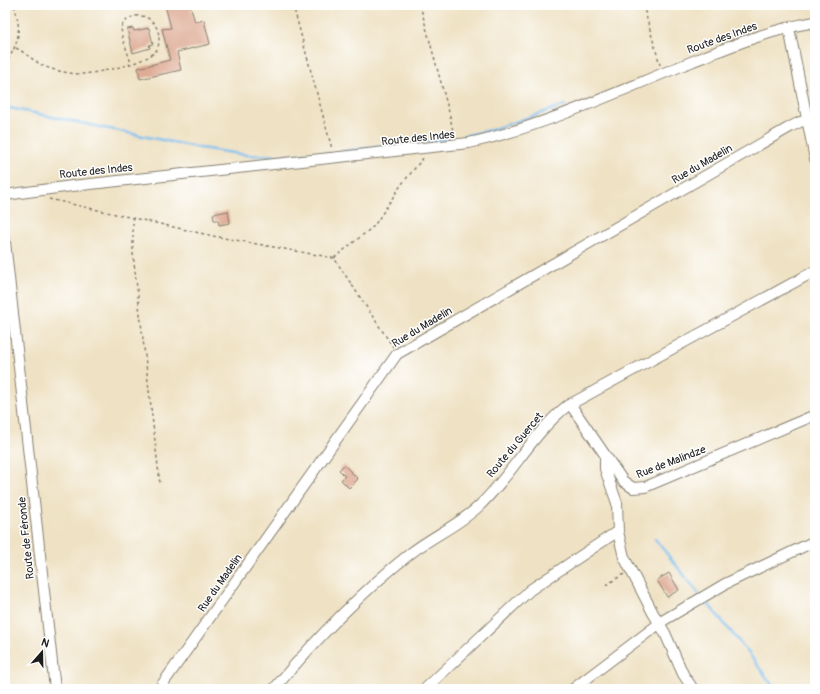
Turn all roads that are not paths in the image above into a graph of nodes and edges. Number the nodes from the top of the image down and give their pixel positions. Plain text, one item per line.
1 (815, 22) edge
2 (789, 28) junction
3 (811, 118) edge
4 (815, 159) edge
5 (5, 195) edge
6 (5, 242) edge
7 (815, 271) edge
8 (570, 404) junction
9 (815, 415) edge
10 (605, 458) junction
11 (618, 531) junction
12 (815, 541) edge
13 (659, 623) junction
14 (55, 689) edge
15 (159, 689) edge
16 (274, 689) edge
17 (425, 689) edge
18 (573, 689) edge
19 (693, 689) edge

1 - 2 street, Route des Indes
2 - 3 street
2 - 5 street, Route des Indes
3 - 4 street
3 - 15 street, Rue du Madelin
6 - 14 street, Route de Féronde
7 - 8 street, Route du Guercet
8 - 10 street, Rue de Malindze
8 - 16 street, Route du Guercet
9 - 10 street, Rue de Malindze
10 - 11 street
11 - 13 street
11 - 17 street
12 - 13 street
13 - 18 street
13 - 19 street

